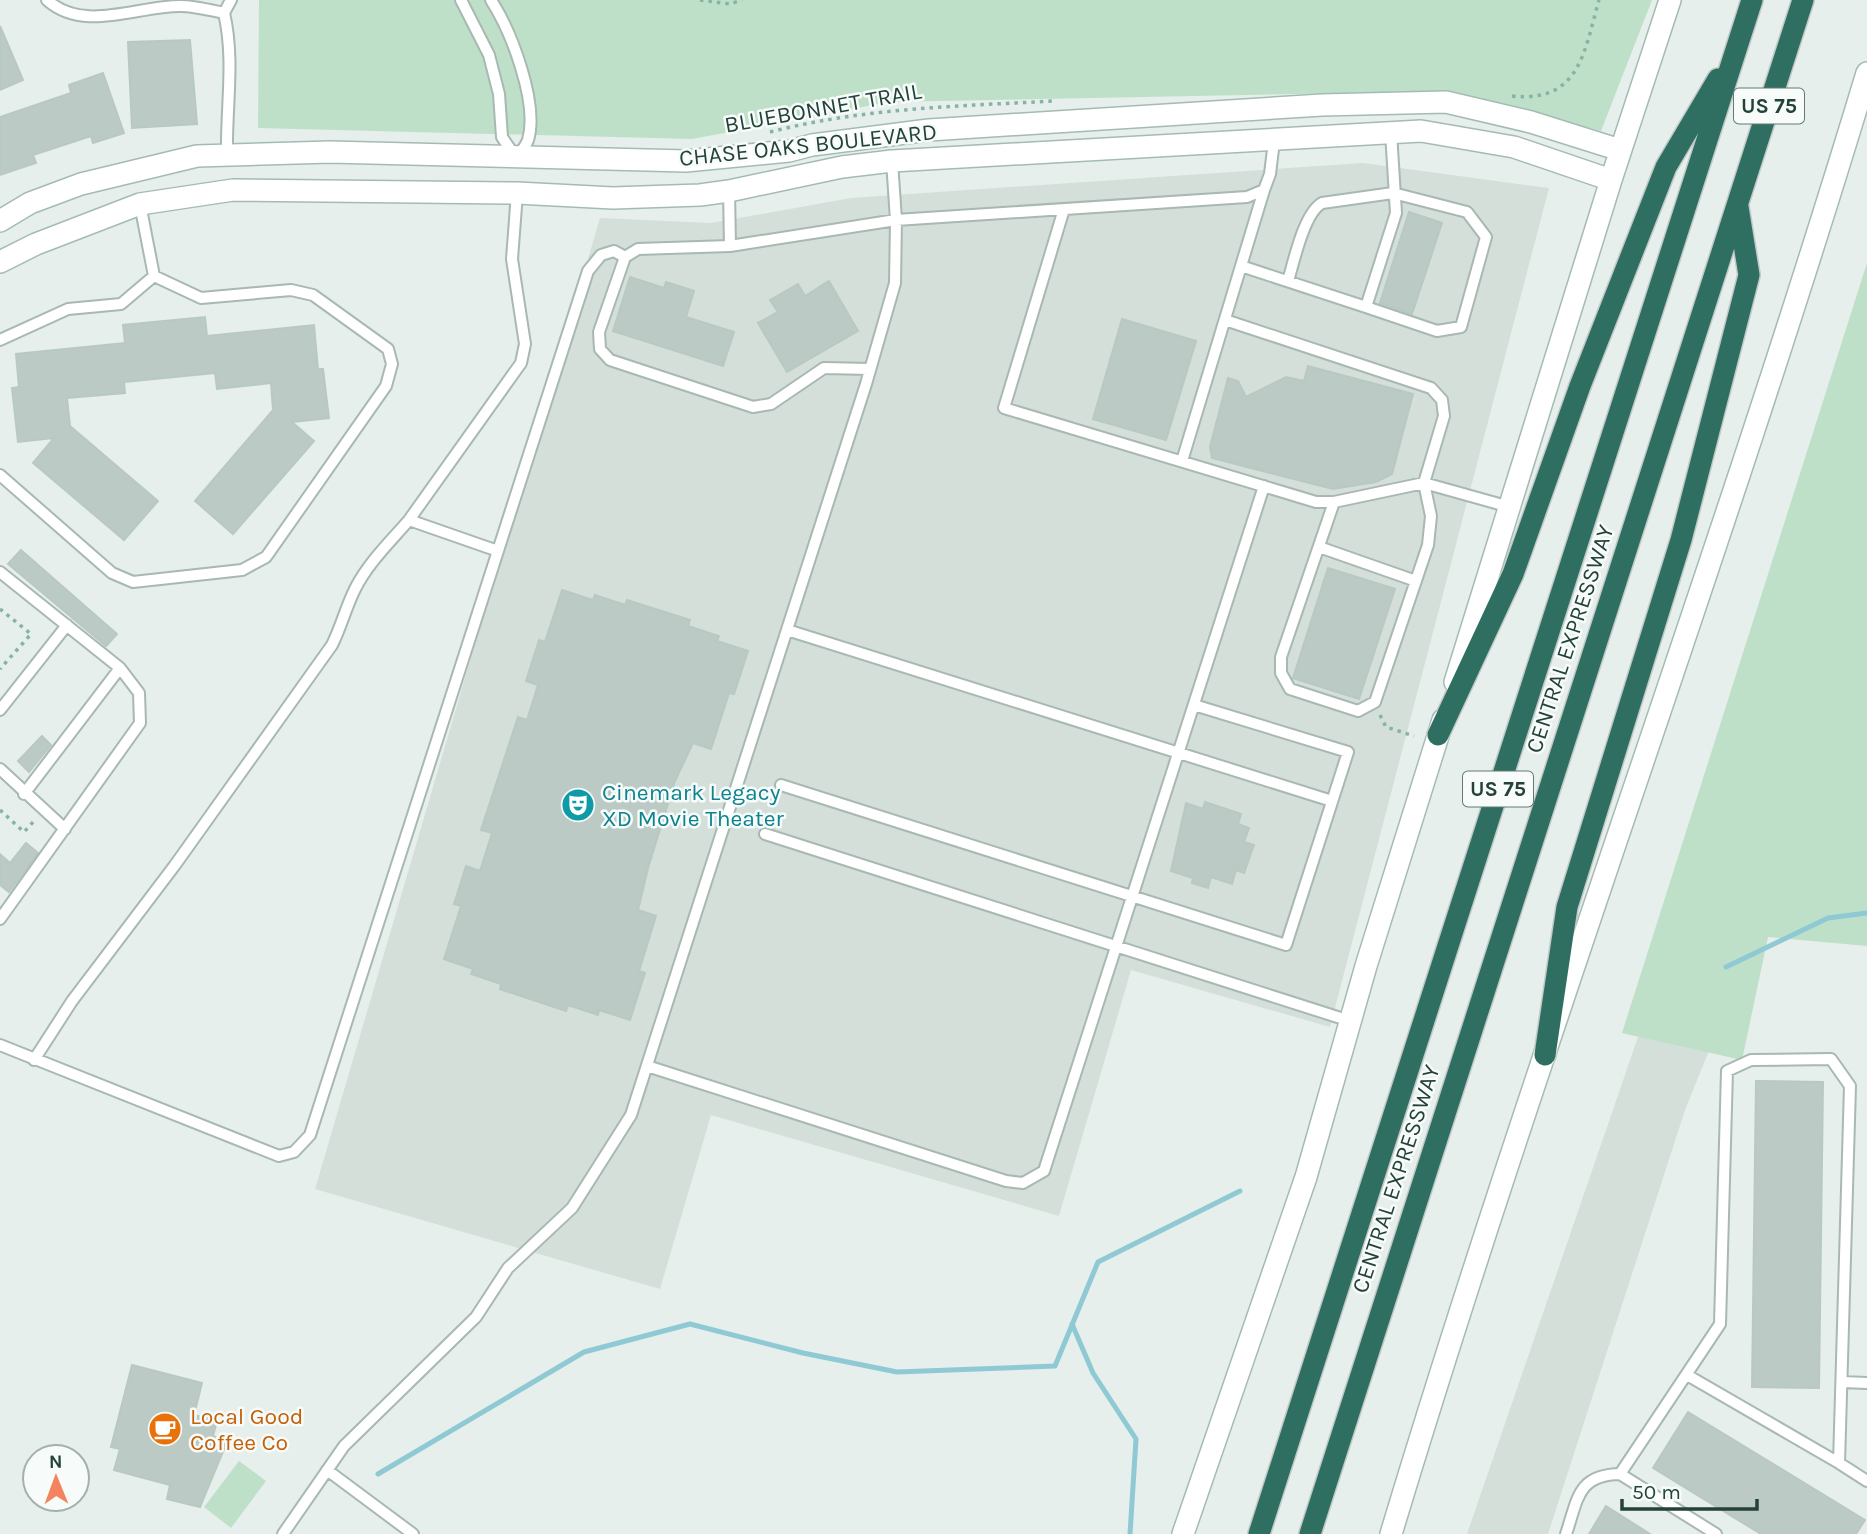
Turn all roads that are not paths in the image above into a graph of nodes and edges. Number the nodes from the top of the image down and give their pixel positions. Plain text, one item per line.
1 (47, 0) edge
2 (231, 0) edge
3 (461, 0) edge
4 (491, 0) edge
5 (1670, 0) edge
6 (1752, 0) edge
7 (1803, 0) edge
8 (224, 13) junction
9 (1738, 44) junction
10 (1867, 73) edge
11 (1274, 108) junction
12 (1391, 132) junction
13 (890, 135) junction
14 (1274, 141) junction
15 (1620, 150) junction
16 (227, 154) junction
17 (516, 158) junction
18 (892, 162) junction
19 (132, 170) junction
20 (1611, 180) junction
21 (1264, 190) junction
22 (729, 191) junction
23 (517, 193) junction
24 (1393, 193) junction
25 (140, 204) junction
26 (1737, 204) junction
27 (1064, 209) junction
28 (0, 220) edge
29 (896, 220) junction
30 (0, 232) edge
31 (730, 246) junction
32 (625, 257) junction
33 (5, 259) edge
34 (1241, 266) junction
35 (154, 276) junction
36 (1288, 281) junction
37 (1366, 307) junction
38 (1225, 320) junction
39 (0, 340) edge
40 (870, 369) junction
41 (1182, 461) junction
42 (0, 475) edge
43 (1424, 483) junction
44 (1264, 486) junction
45 (1334, 502) junction
46 (1510, 507) junction
47 (409, 520) junction
48 (1319, 547) junction
49 (498, 551) junction
50 (0, 572) edge
51 (1416, 581) junction
52 (67, 625) junction
53 (787, 630) junction
54 (120, 668) junction
55 (1194, 705) junction
56 (0, 710) edge
57 (1438, 735) junction
58 (1178, 754) junction
59 (0, 769) edge
60 (781, 785) dead end
61 (24, 794) junction
62 (1332, 801) junction
63 (65, 829) junction
64 (765, 834) dead end
65 (1132, 897) junction
66 (0, 919) edge
67 (1116, 946) junction
68 (1350, 1021) junction
69 (0, 1045) edge
70 (1545, 1055) junction
71 (34, 1060) junction
72 (647, 1066) junction
73 (1686, 1375) junction
74 (1842, 1382) junction
75 (1867, 1383) edge
76 (1839, 1463) junction
77 (327, 1469) junction
78 (1620, 1474) junction
79 (1867, 1480) edge
80 (283, 1534) edge
81 (413, 1534) edge
82 (1184, 1534) edge
83 (1259, 1534) edge
84 (1310, 1534) edge
85 (1391, 1534) edge
86 (1566, 1534) edge
87 (1716, 1534) edge

1 - 8 lane
2 - 8 lane
3 - 17 lane
4 - 17 lane
5 - 15 street
6 - 9 highway, CENTRAL EXPRESSWAY / US 75
7 - 26 highway, CENTRAL EXPRESSWAY / US 75
8 - 16 lane
9 - 57 highway
9 - 83 highway, CENTRAL EXPRESSWAY / US 75
10 - 70 street
11 - 13 street, CHASE OAKS BOULEVARD
11 - 14 street
11 - 15 street, CHASE OAKS BOULEVARD
12 - 14 street, CHASE OAKS BOULEVARD
12 - 20 street, CHASE OAKS BOULEVARD
12 - 24 lane
13 - 17 street, CHASE OAKS BOULEVARD
13 - 18 street
14 - 18 street, CHASE OAKS BOULEVARD
14 - 21 lane
15 - 20 street
16 - 17 street, CHASE OAKS BOULEVARD
16 - 19 street, CHASE OAKS BOULEVARD
17 - 23 street
18 - 22 street, CHASE OAKS BOULEVARD
18 - 29 lane
19 - 25 street
19 - 28 street, CHASE OAKS BOULEVARD
20 - 46 street
21 - 27 lane
21 - 34 lane
22 - 23 street, CHASE OAKS BOULEVARD
22 - 31 lane
23 - 25 street, CHASE OAKS BOULEVARD
23 - 47 lane
24 - 36 lane
24 - 37 lane
24 - 37 lane
25 - 33 street, CHASE OAKS BOULEVARD
25 - 35 lane
26 - 70 highway
26 - 84 highway, CENTRAL EXPRESSWAY / US 75
27 - 29 lane
27 - 41 lane
29 - 31 lane
29 - 40 lane
30 - 33 street
31 - 32 lane
32 - 40 lane
32 - 49 lane
34 - 36 lane
34 - 38 lane
35 - 39 lane
35 - 42 lane
36 - 37 lane
38 - 41 lane
38 - 43 lane
40 - 53 lane
41 - 44 lane
43 - 45 lane
43 - 46 lane
43 - 51 lane
44 - 45 lane
44 - 55 lane
45 - 48 lane
46 - 57 street
47 - 49 lane
47 - 71 lane
48 - 51 lane
48 - 51 lane
49 - 71 lane
50 - 52 lane
52 - 54 lane
52 - 56 lane
53 - 58 lane
53 - 72 lane
54 - 61 lane
54 - 63 lane
55 - 58 lane
55 - 62 lane
57 - 68 street
58 - 62 lane
58 - 65 lane
59 - 61 lane
60 - 65 lane
61 - 63 lane
62 - 65 lane
63 - 66 lane
64 - 67 lane
65 - 67 lane
67 - 68 lane
67 - 72 lane
68 - 82 street
69 - 71 lane
70 - 85 street
72 - 77 lane
73 - 74 lane
73 - 76 lane
73 - 78 lane
74 - 75 lane
74 - 76 lane
76 - 79 lane
77 - 80 lane
77 - 81 lane
78 - 86 lane
78 - 87 lane

